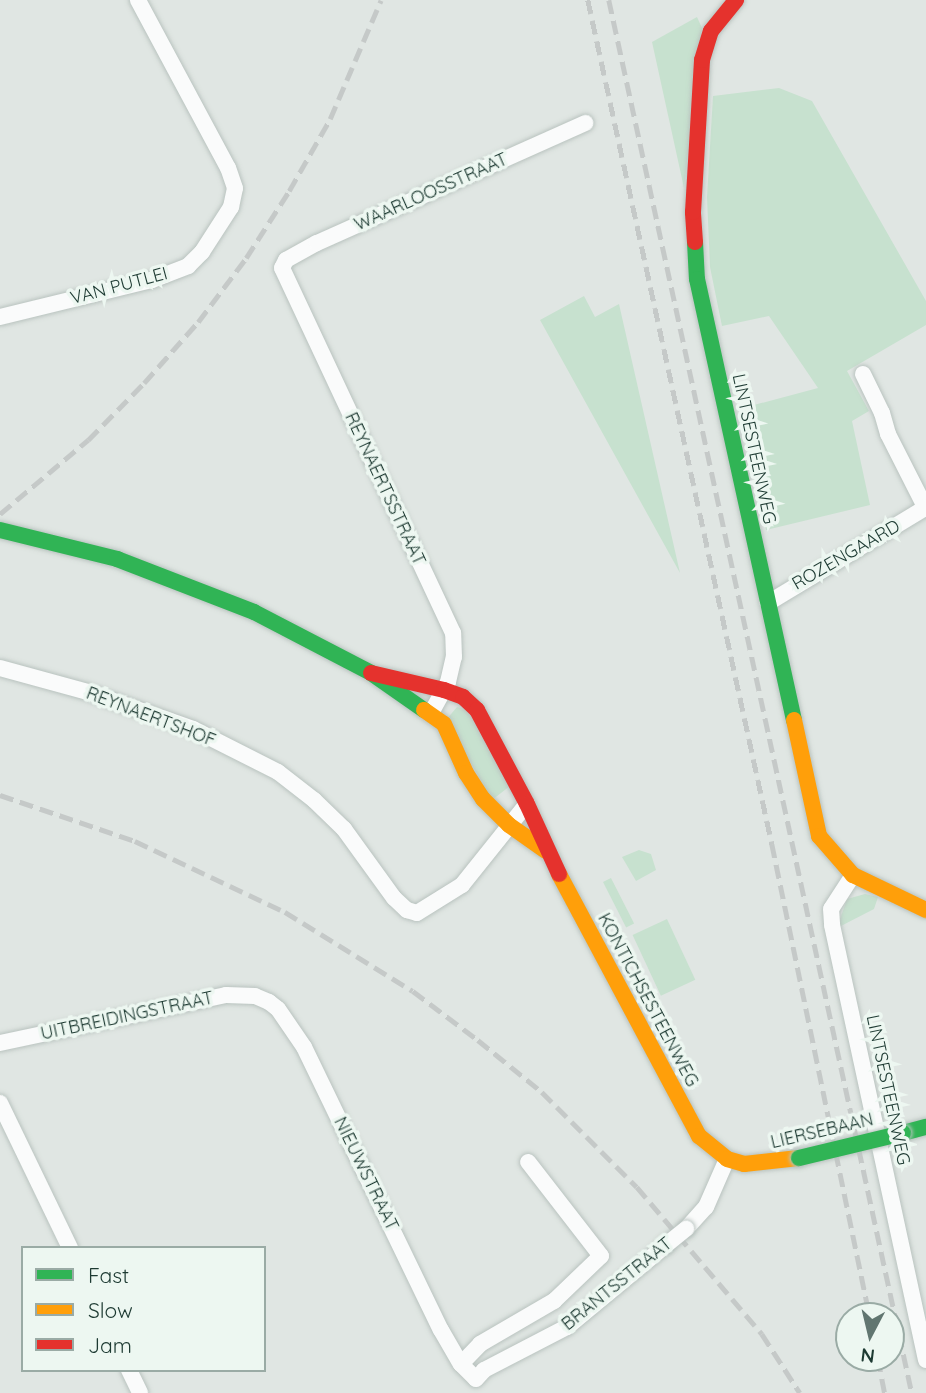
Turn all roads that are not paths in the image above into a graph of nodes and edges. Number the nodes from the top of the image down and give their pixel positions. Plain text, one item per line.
1 (138, 0) edge
2 (736, 0) edge
3 (585, 123) dead end
4 (282, 268) joint
5 (0, 317) edge
6 (863, 374) dead end
7 (926, 509) edge
8 (8, 532) edge
9 (768, 603) junction
10 (0, 668) edge
11 (371, 673) junction
12 (444, 690) junction
13 (431, 713) junction
14 (527, 804) junction
15 (509, 825) junction
16 (546, 851) junction
17 (853, 875) junction
18 (926, 909) edge
19 (255, 996) joint
20 (0, 1043) edge
21 (0, 1103) edge
22 (926, 1127) edge
23 (727, 1159) junction
24 (527, 1162) dead end
25 (69, 1246) edge
26 (926, 1358) edge
27 (461, 1364) junction
28 (131, 1372) edge
29 (476, 1386) edge
30 (141, 1393) edge

1 - 5 street, VAN PUTLEI
2 - 9 street, LINTSESTEENWEG
3 - 4 street, WAARLOOSSTRAAT
4 - 12 street, REYNAERTSSTRAAT
6 - 7 street, ROZENGAARD
7 - 9 street, ROZENGAARD
8 - 11 street, KONTICHSESTEENWEG
9 - 17 street, LINTSESTEENWEG
10 - 15 street, REYNAERTSHOF
11 - 12 street, KONTICHSESTEENWEG
11 - 13 street, KONTICHSESTEENWEG
12 - 13 street, REYNAERTSSTRAAT
12 - 14 street, KONTICHSESTEENWEG
13 - 15 street, KONTICHSESTEENWEG
14 - 15 street, REYNAERTSHOF
14 - 16 street, KONTICHSESTEENWEG
15 - 16 street, KONTICHSESTEENWEG
16 - 23 street, KONTICHSESTEENWEG
17 - 18 street
17 - 26 street, LINTSESTEENWEG
19 - 20 street, UITBREIDINGSTRAAT
19 - 27 street, NIEUWSTRAAT
21 - 25 street
22 - 23 street, LIERSEBAAN, bridge
23 - 29 street, BRANTSSTRAAT, bridge
24 - 27 street
27 - 29 street, NIEUWSTRAAT
28 - 30 street

